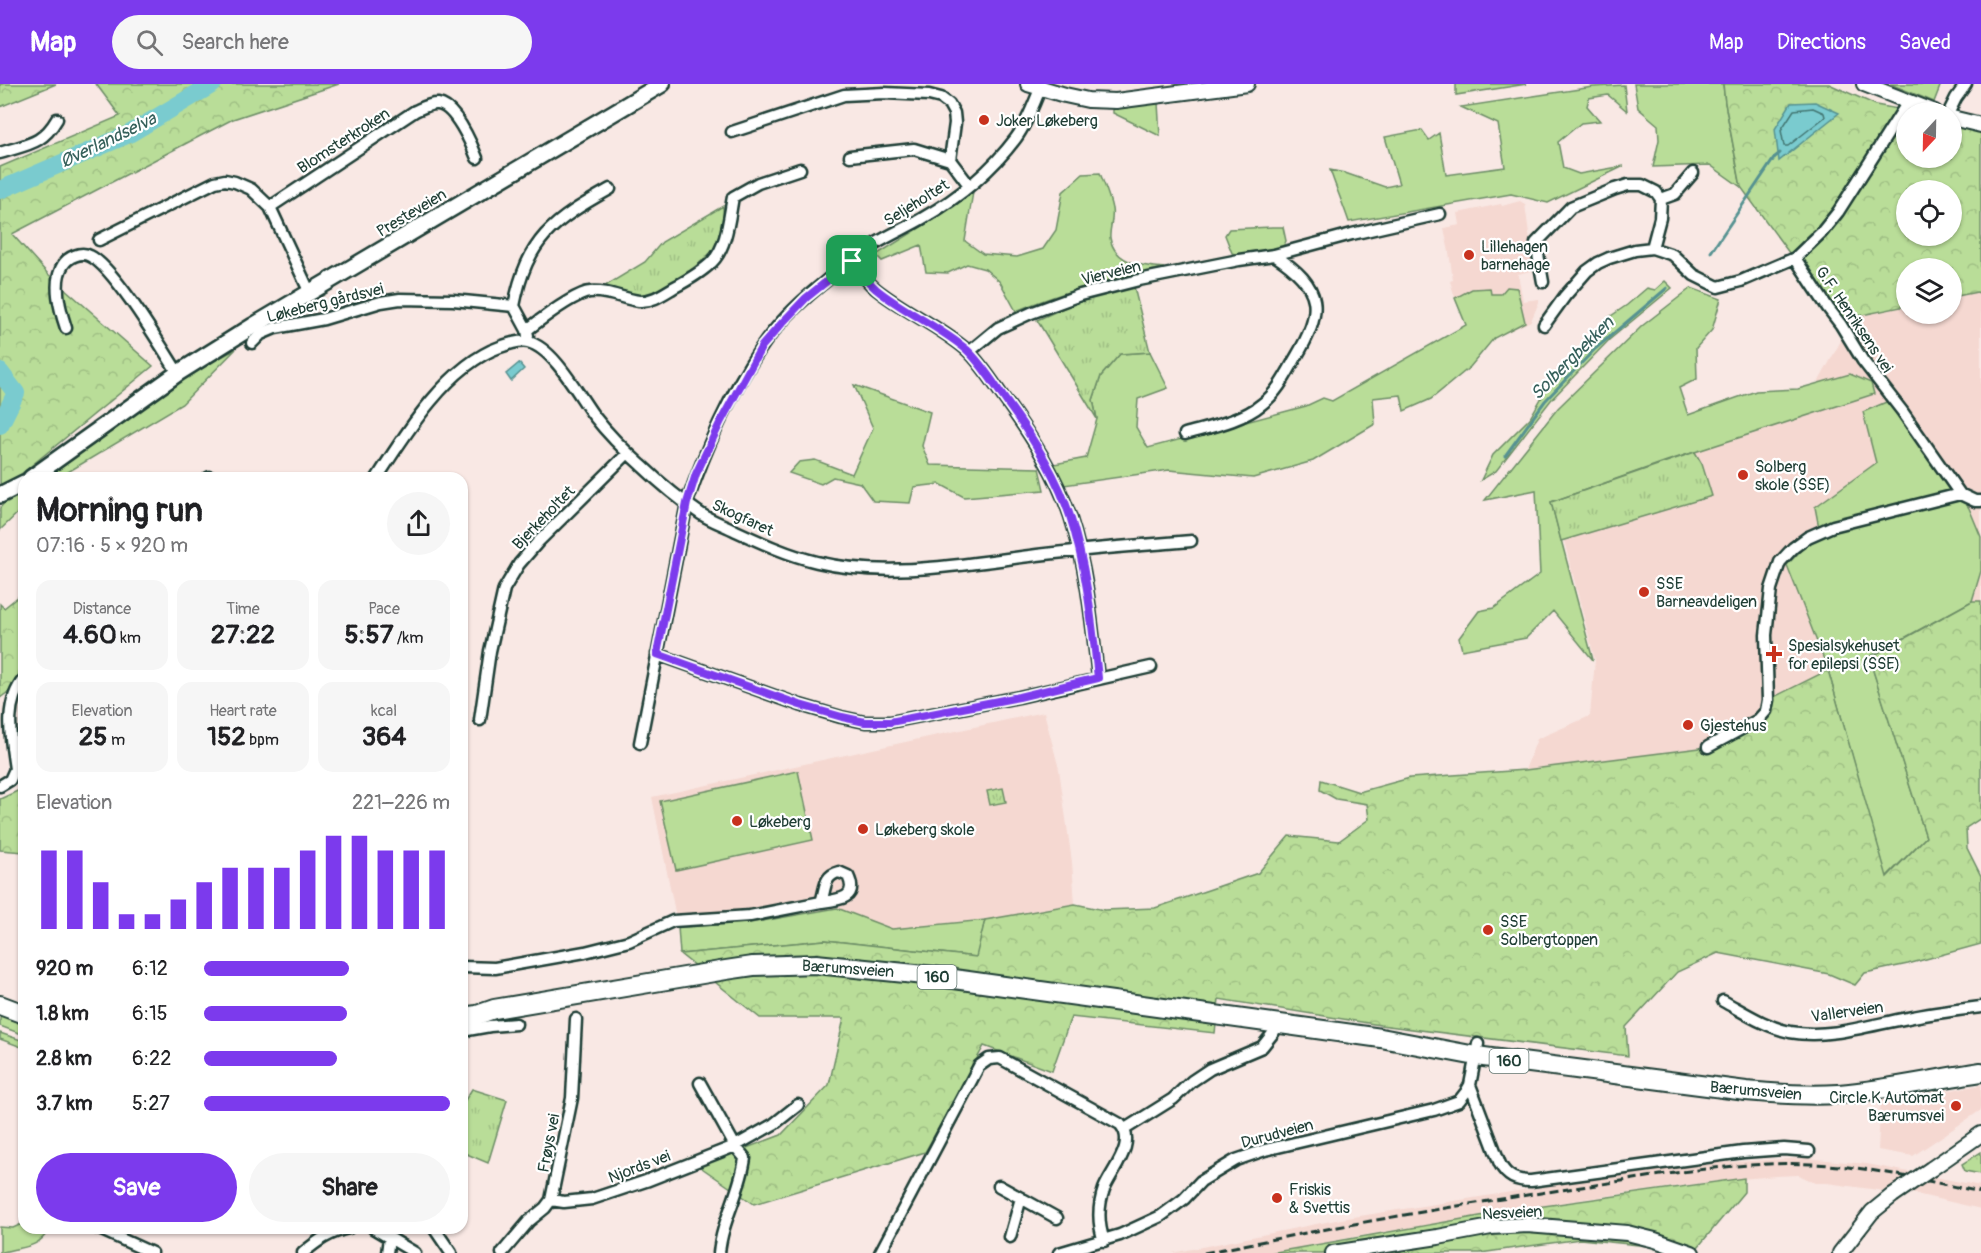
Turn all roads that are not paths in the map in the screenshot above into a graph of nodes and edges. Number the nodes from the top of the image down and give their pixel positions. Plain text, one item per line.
1 (662, 84) edge
2 (1246, 84) edge
3 (1864, 84) edge
4 (1966, 84) edge
5 (1034, 86) edge
6 (1908, 102) edge
7 (1954, 102) edge
8 (57, 119) dead end
9 (1962, 120) edge
10 (1896, 121) edge
11 (1981, 125) edge
12 (732, 132) dead end
13 (0, 153) edge
14 (850, 156) dead end
15 (477, 158) dead end
16 (950, 160) junction
17 (800, 169) dead end
18 (1693, 173) dead end
19 (969, 185) junction
20 (610, 189) dead end
21 (1661, 199) junction
22 (270, 207) junction
23 (1440, 214) dead end
24 (99, 240) dead end
25 (1652, 248) junction
26 (1274, 255) junction
27 (1795, 258) junction
28 (852, 261) junction
29 (1543, 282) dead end
30 (310, 293) junction
31 (514, 306) junction
32 (1544, 325) dead end
33 (66, 328) dead end
34 (527, 330) junction
35 (530, 342) junction
36 (252, 343) dead end
37 (969, 352) junction
38 (178, 373) junction
39 (1185, 434) dead end
40 (628, 453) junction
41 (39, 472) edge
42 (381, 472) edge
43 (18, 486) edge
44 (1960, 494) junction
45 (0, 495) edge
46 (1981, 501) edge
47 (687, 503) junction
48 (1191, 541) dead end
49 (1080, 550) junction
50 (657, 654) junction
51 (1151, 667) dead end
52 (1098, 678) junction
53 (18, 688) edge
54 (5, 713) edge
55 (480, 720) dead end
56 (640, 743) dead end
57 (1708, 747) dead end
58 (18, 763) edge
59 (18, 771) edge
60 (0, 786) edge
61 (821, 902) dead end
62 (468, 968) edge
63 (1724, 1001) dead end
64 (0, 1005) edge
65 (1981, 1007) edge
66 (468, 1009) edge
67 (494, 1009) junction
68 (18, 1012) edge
69 (468, 1016) edge
70 (576, 1018) dead end
71 (516, 1024) dead end
72 (468, 1030) edge
73 (1274, 1032) dead end
74 (1477, 1050) junction
75 (1981, 1072) edge
76 (700, 1083) dead end
77 (1470, 1085) junction
78 (798, 1105) dead end
79 (1125, 1129) junction
80 (1981, 1134) edge
81 (735, 1146) junction
82 (1809, 1151) dead end
83 (999, 1186) dead end
84 (1021, 1198) junction
85 (551, 1200) junction
86 (1057, 1218) dead end
87 (111, 1234) edge
88 (331, 1234) edge
89 (383, 1234) edge
90 (438, 1234) edge
91 (1010, 1237) dead end
92 (389, 1238) junction
93 (1104, 1241) junction
94 (152, 1253) edge
95 (303, 1253) edge
96 (387, 1253) edge
97 (415, 1253) edge
98 (451, 1253) edge
99 (502, 1253) edge
100 (719, 1253) edge
101 (880, 1253) edge
102 (1059, 1253) edge
103 (1333, 1253) edge
104 (1692, 1253) edge
105 (1840, 1253) edge

1 - 30 main road, Presteveien
2 - 5 street
3 - 6 street
4 - 7 street
5 - 19 street, Seljeholtet
8 - 13 street
9 - 11 street
10 - 27 street, G.F. Henriksens vei
12 - 16 street, Seljeholtet
14 - 16 street, Seljeholtet
15 - 22 street, Blomsterkroken
16 - 19 street, Seljeholtet
17 - 34 street
18 - 21 street
19 - 28 street, Seljeholtet
20 - 31 street
21 - 25 street
21 - 29 street
22 - 24 street
22 - 30 street
23 - 26 street, Vierveien
25 - 27 street
25 - 32 street
26 - 37 street, Vierveien
26 - 39 street
27 - 44 street, G.F. Henriksens vei
28 - 37 street
28 - 47 street, Seljeholtet
30 - 38 main road, Presteveien
31 - 34 street
31 - 36 street, Løkeberg gårdsvei
33 - 38 street
34 - 35 street
35 - 40 street, Skogfaret
35 - 42 street
37 - 49 street
38 - 41 main road, Presteveien
40 - 47 street, Skogfaret
40 - 55 street, Bjerkeholtet
43 - 45 main road
44 - 46 street
44 - 57 street
47 - 49 street, Skogfaret
47 - 50 street, Seljeholtet
48 - 49 street, Skogfaret
49 - 52 street
50 - 52 street
50 - 56 street, Seljeholtet
51 - 52 street
53 - 54 street
54 - 58 street
59 - 60 street
61 - 62 street
63 - 65 street, Vallerveien
64 - 68 main road
66 - 67 main road, Bærumsveien / 160
67 - 69 main road, Bærumsveien / 160
67 - 74 main road, Bærumsveien / 160
70 - 85 street, Frøys vei
71 - 72 street
73 - 79 street
74 - 75 main road, Bærumsveien / 160
74 - 77 street
76 - 81 street
77 - 82 street
77 - 93 street, Durudveien
78 - 81 street, Njords vei
79 - 93 street
79 - 101 street
80 - 105 street, bridge
81 - 85 street, Njords vei
81 - 100 street
83 - 84 street
84 - 86 street
84 - 91 street
85 - 99 street
87 - 94 street
88 - 95 street
89 - 92 street
90 - 98 street
92 - 96 street
92 - 97 street
93 - 102 street, Durudveien
103 - 104 street, Nesveien

